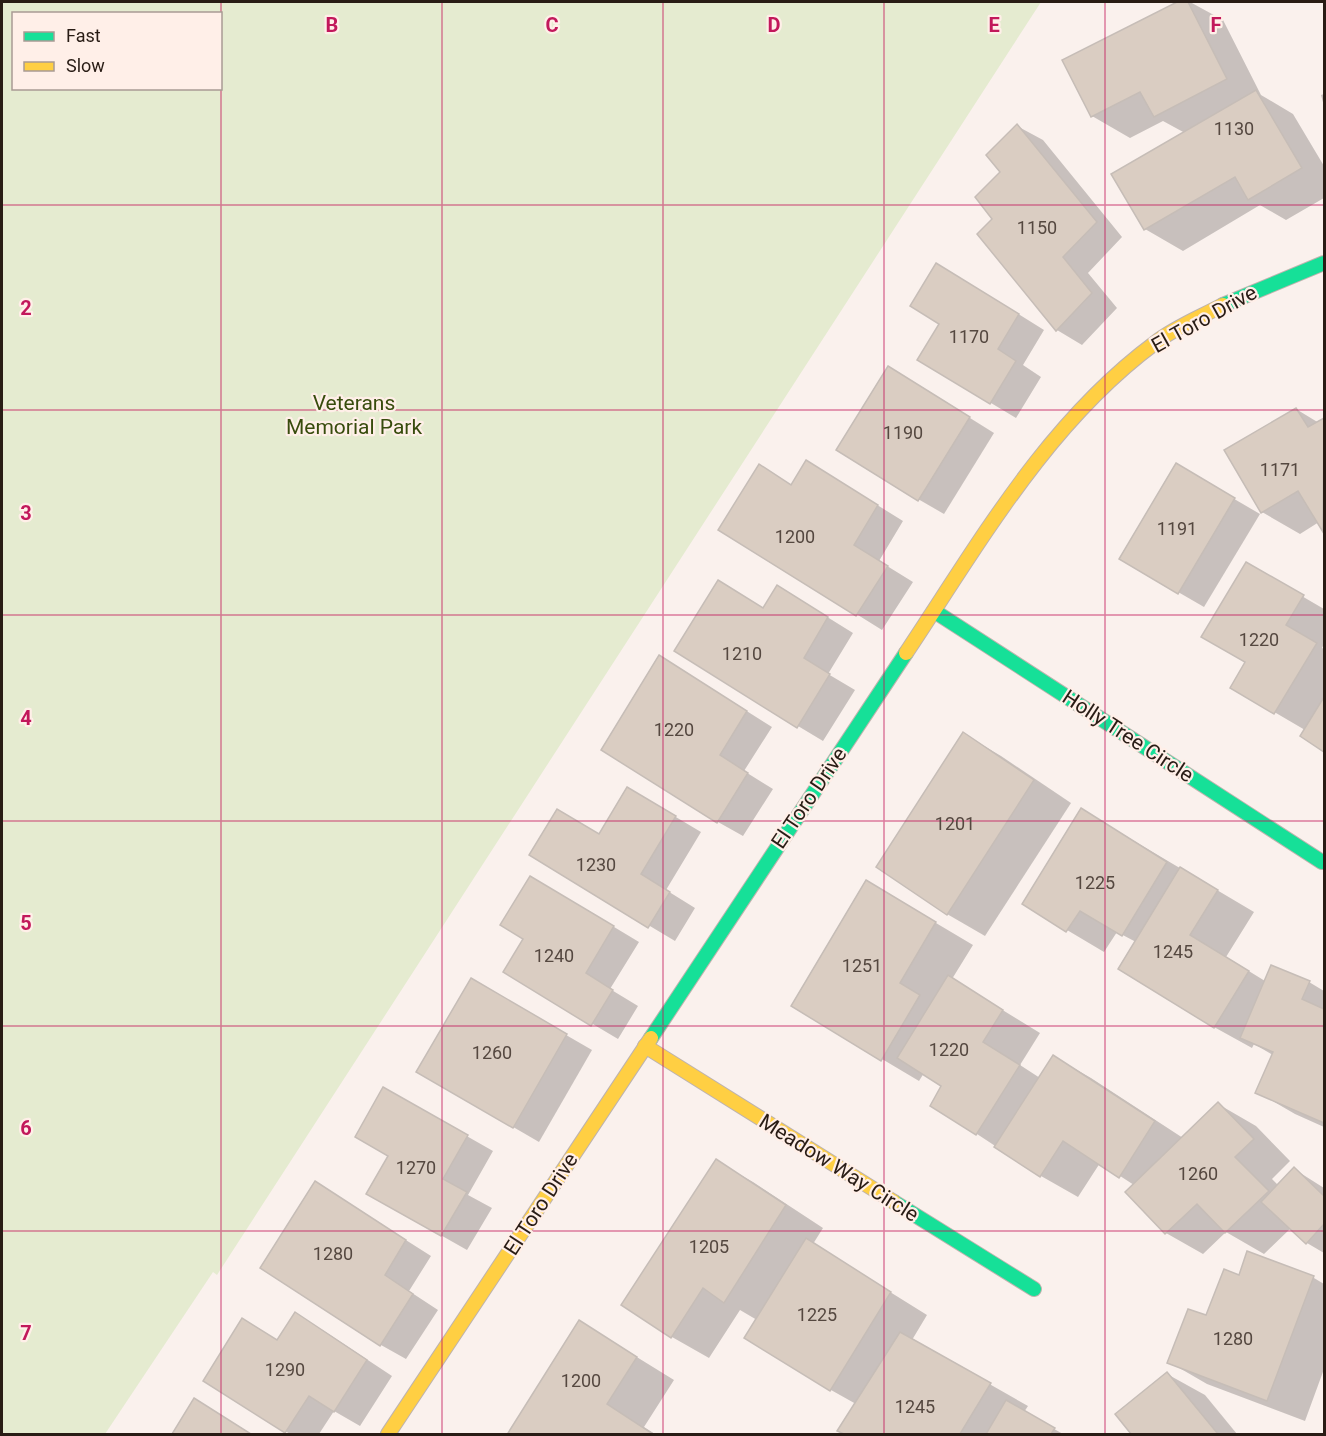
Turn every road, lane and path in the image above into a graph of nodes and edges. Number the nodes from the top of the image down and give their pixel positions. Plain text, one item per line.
1 (1324, 263) edge
2 (934, 611) junction
3 (1322, 862) dead end
4 (645, 1047) junction
5 (1034, 1289) dead end
6 (388, 1434) edge

1 - 2 street, El Toro Drive
2 - 3 street, Holly Tree Circle
2 - 4 street, El Toro Drive
4 - 5 street, Meadow Way Circle
4 - 6 street, El Toro Drive

